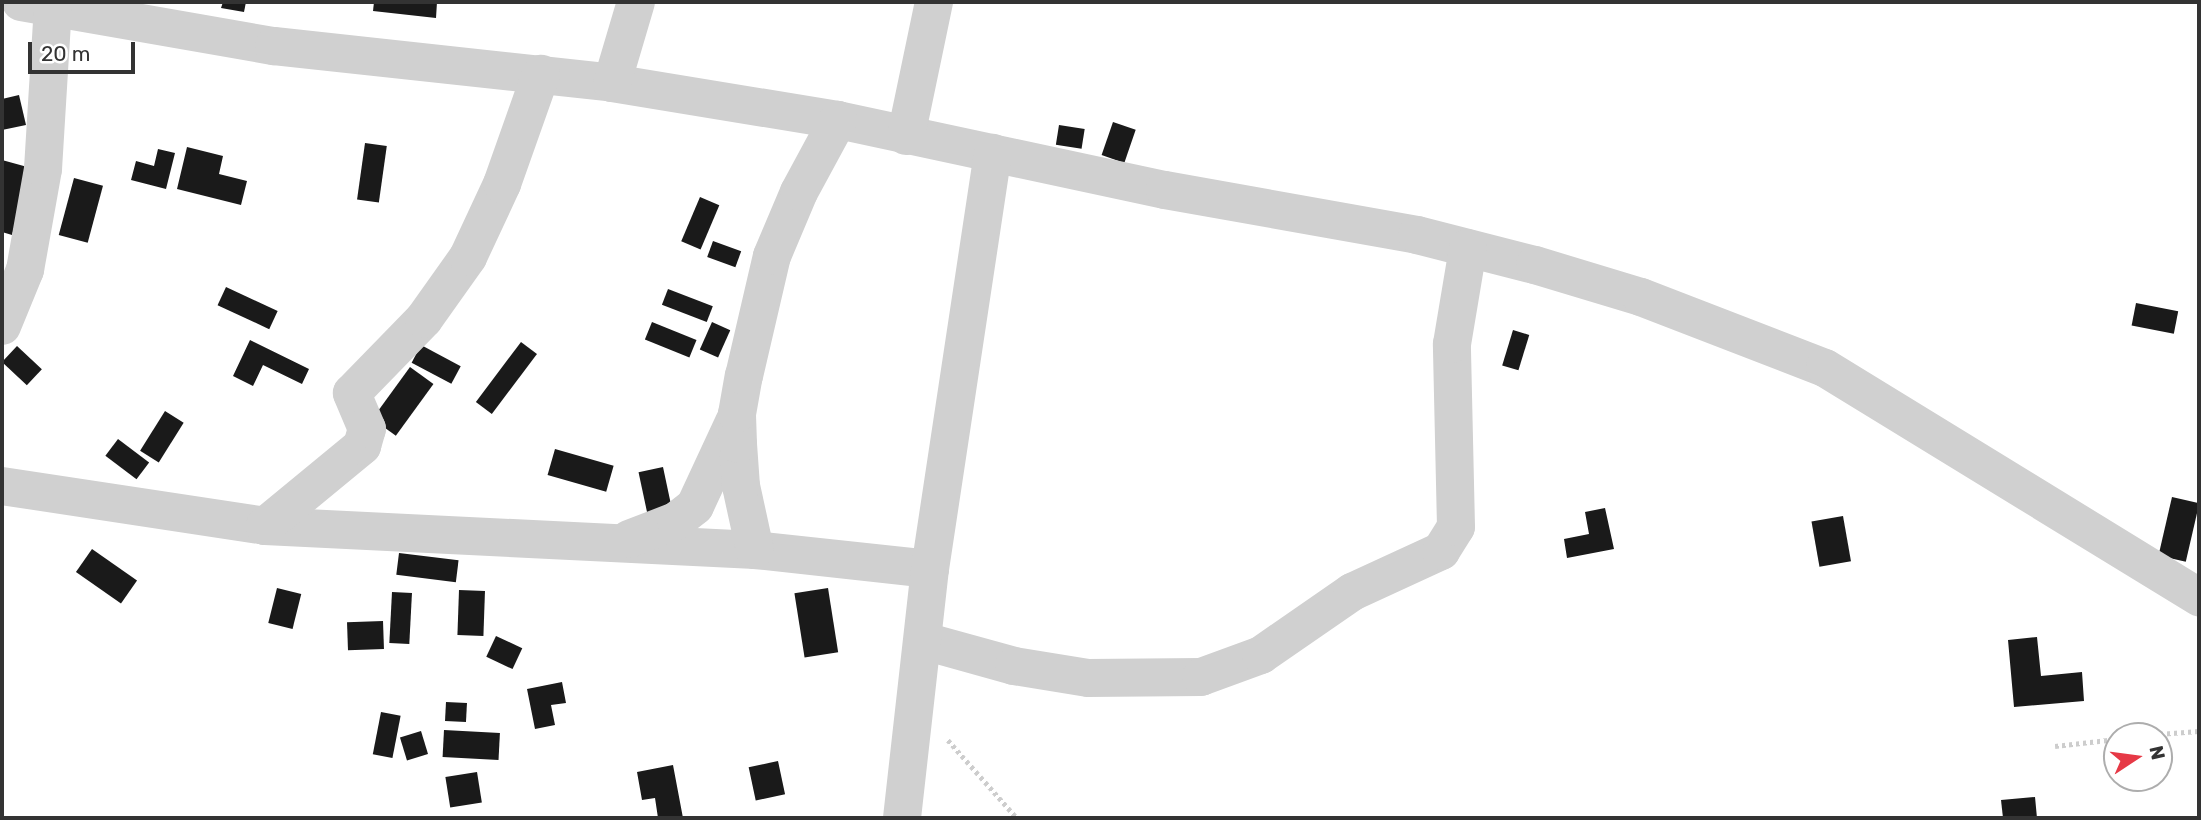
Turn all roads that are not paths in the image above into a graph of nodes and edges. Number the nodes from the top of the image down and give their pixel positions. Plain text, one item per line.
1 (636, 2) edge
2 (934, 2) edge
3 (37, 4) edge
4 (541, 74) junction
5 (612, 83) junction
6 (838, 120) junction
7 (906, 136) junction
8 (993, 153) junction
9 (1468, 248) junction
10 (2, 326) edge
11 (737, 414) junction
12 (2, 486) edge
13 (265, 526) junction
14 (616, 544) junction
15 (755, 550) junction
16 (930, 569) junction
17 (2199, 597) edge
18 (924, 641) junction
19 (902, 818) edge

1 - 5 street
2 - 7 street
3 - 4 street
3 - 10 street
4 - 5 street
4 - 13 street
5 - 6 street
6 - 7 street
6 - 11 street
7 - 8 street
8 - 9 street
8 - 16 street
9 - 17 street
9 - 18 street
11 - 14 street
11 - 15 street
12 - 13 street
13 - 14 street
14 - 15 street
15 - 16 street
16 - 18 street
18 - 19 street

